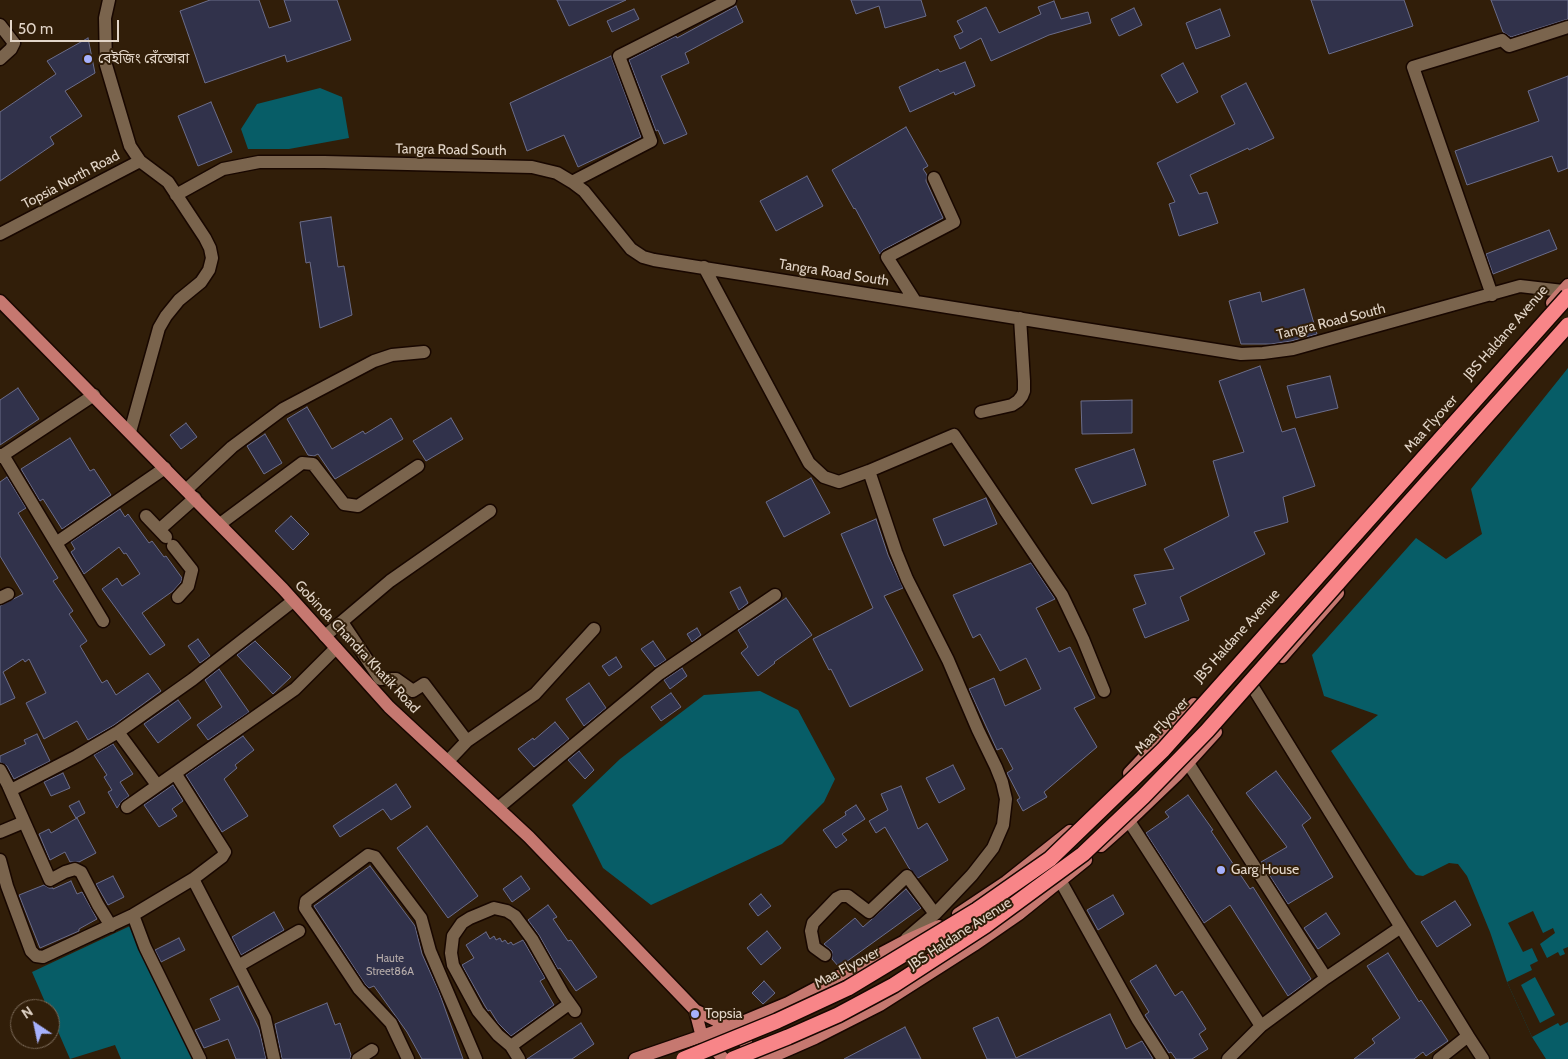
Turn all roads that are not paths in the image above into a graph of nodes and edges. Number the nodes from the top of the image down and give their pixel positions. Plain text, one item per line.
1 (109, 0) edge
2 (730, 0) edge
3 (0, 25) edge
4 (1568, 27) edge
5 (0, 59) edge
6 (140, 161) junction
7 (934, 178) dead end
8 (572, 182) junction
9 (176, 195) junction
10 (0, 234) edge
11 (704, 267) junction
12 (1567, 292) edge
13 (1492, 295) junction
14 (0, 301) edge
15 (915, 301) junction
16 (1020, 318) junction
17 (1568, 325) edge
18 (1568, 333) edge
19 (424, 352) dead end
20 (94, 396) junction
21 (981, 412) dead end
22 (130, 432) junction
23 (1, 456) edge
24 (418, 466) dead end
25 (165, 468) junction
26 (869, 471) junction
27 (190, 494) junction
28 (490, 511) dead end
29 (146, 516) dead end
30 (220, 524) junction
31 (166, 537) junction
32 (56, 543) junction
33 (775, 595) dead end
34 (178, 596) dead end
35 (293, 601) junction
36 (103, 621) dead end
37 (342, 622) junction
38 (594, 629) dead end
39 (325, 636) junction
40 (336, 648) junction
41 (1254, 689) junction
42 (1104, 691) dead end
43 (118, 732) junction
44 (466, 742) junction
45 (448, 761) junction
46 (1188, 763) junction
47 (0, 770) edge
48 (175, 773) junction
49 (158, 785) junction
50 (11, 790) junction
51 (126, 807) dead end
52 (498, 808) junction
53 (24, 822) junction
54 (1129, 822) junction
55 (0, 832) edge
56 (0, 860) edge
57 (193, 879) junction
58 (1060, 880) junction
59 (6, 897) edge
60 (935, 914) junction
61 (134, 916) junction
62 (111, 926) junction
63 (1401, 927) junction
64 (299, 931) dead end
65 (904, 942) junction
66 (825, 955) dead end
67 (238, 966) junction
68 (1326, 978) junction
69 (695, 1010) junction
70 (1261, 1026) junction
71 (729, 1027) junction
72 (702, 1036) junction
73 (1468, 1036) junction
74 (511, 1046) junction
75 (372, 1050) dead end
76 (200, 1059) edge
77 (274, 1059) edge
78 (358, 1059) edge
79 (408, 1059) edge
80 (476, 1059) edge
81 (520, 1059) edge
82 (635, 1059) edge
83 (684, 1059) edge
84 (724, 1059) edge
85 (733, 1059) edge
86 (761, 1059) edge
87 (767, 1059) edge
88 (1163, 1059) edge
89 (1228, 1059) edge
90 (1439, 1059) edge
91 (1482, 1059) edge

1 - 6 street, Topsia North Road
2 - 8 street
3 - 5 street
4 - 13 street
6 - 9 street
6 - 10 street, Topsia North Road
7 - 15 street
8 - 9 street, Tangra Road South
8 - 11 street, Tangra Road South
9 - 22 street
11 - 15 street, Tangra Road South
11 - 26 street
12 - 13 street, Tangra Road South
12 - 65 main road, JBS Haldane Avenue
12 - 83 highway, Maa Flyover, bridge
13 - 16 street, Tangra Road South
14 - 20 main road, Gobinda Chandra Khatik Road
15 - 16 street, Tangra Road South
16 - 21 street
17 - 85 highway, bridge
18 - 41 main road, JBS Haldane Avenue
19 - 27 street
20 - 22 main road, Gobinda Chandra Khatik Road
20 - 23 street
22 - 25 main road, Gobinda Chandra Khatik Road
23 - 32 street
24 - 30 street
25 - 27 main road, Gobinda Chandra Khatik Road
25 - 32 street
26 - 42 street
26 - 60 street
27 - 30 main road, Gobinda Chandra Khatik Road
27 - 31 street
28 - 37 street
29 - 31 street
30 - 35 main road, Gobinda Chandra Khatik Road
31 - 34 street
32 - 36 street
33 - 52 street
35 - 39 main road, Gobinda Chandra Khatik Road
35 - 43 street
37 - 39 street
37 - 44 street
38 - 44 street
39 - 40 main road, Gobinda Chandra Khatik Road
40 - 45 main road, Gobinda Chandra Khatik Road
40 - 48 street
41 - 46 main road, JBS Haldane Avenue
41 - 63 street
43 - 49 street
43 - 50 street
44 - 45 street
45 - 52 main road, Gobinda Chandra Khatik Road
46 - 54 main road, JBS Haldane Avenue
46 - 68 street
47 - 50 street
48 - 49 street
48 - 57 street
49 - 51 street
50 - 53 street
52 - 69 main road, Gobinda Chandra Khatik Road
53 - 55 street
53 - 62 street
54 - 58 main road, JBS Haldane Avenue
54 - 70 street
56 - 59 street
57 - 61 street
57 - 67 street
58 - 87 main road, JBS Haldane Avenue
58 - 88 street
59 - 62 street
60 - 65 street
60 - 66 street
61 - 62 street
61 - 76 street
63 - 68 street
63 - 73 street
64 - 67 street
65 - 71 main road, JBS Haldane Avenue
67 - 77 street
68 - 70 street
69 - 71 main road
69 - 72 main road
70 - 89 street
71 - 72 main road, JBS Haldane Avenue
71 - 86 main road
72 - 82 main road, JBS Haldane Avenue
72 - 84 main road
73 - 90 street
73 - 91 street
74 - 74 street
74 - 81 street
75 - 78 street
79 - 80 street

